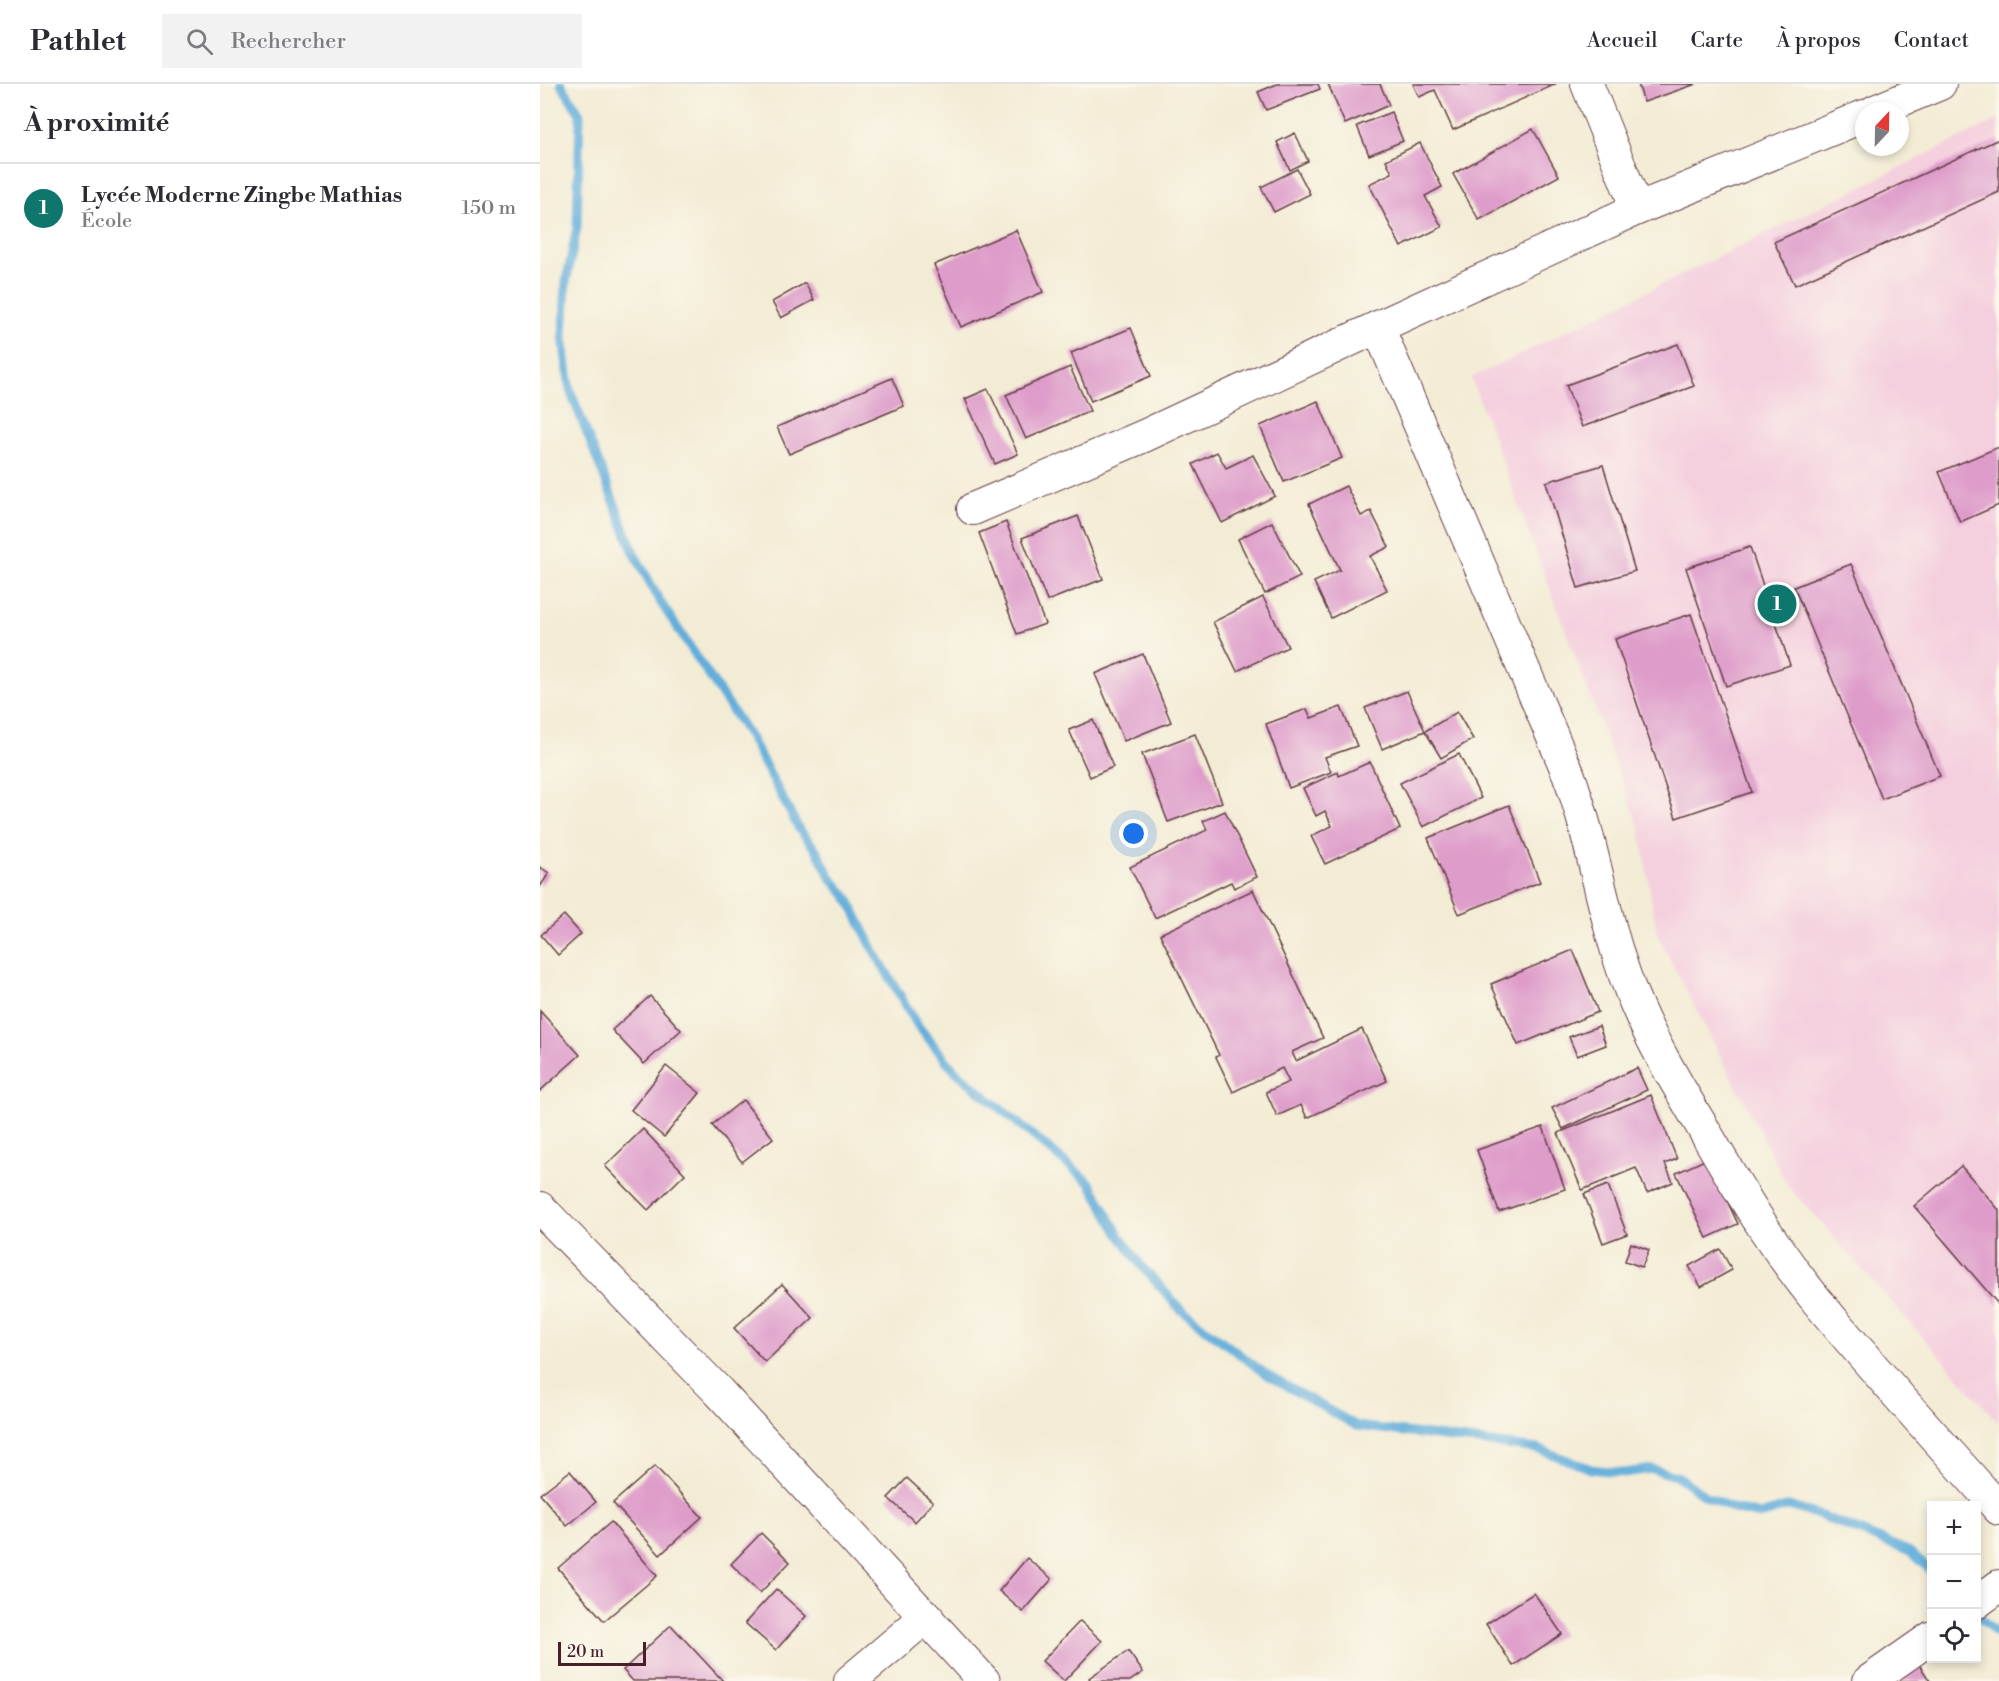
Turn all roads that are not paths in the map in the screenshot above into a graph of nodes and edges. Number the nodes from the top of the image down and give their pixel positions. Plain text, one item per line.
1 (1587, 84) edge
2 (1940, 84) edge
3 (1897, 102) edge
4 (1855, 120) edge
5 (1637, 209) junction
6 (1378, 327) junction
7 (973, 509) dead end
8 (540, 1208) edge
9 (1999, 1509) edge
10 (1999, 1586) edge
11 (1981, 1600) edge
12 (927, 1616) junction
13 (1927, 1640) edge
14 (850, 1681) edge
15 (984, 1681) edge
16 (1869, 1681) edge

1 - 5 street
2 - 3 street
4 - 5 street
5 - 6 street
6 - 7 street
6 - 9 street
8 - 12 street
10 - 11 street
12 - 14 street
12 - 15 street
13 - 16 street

